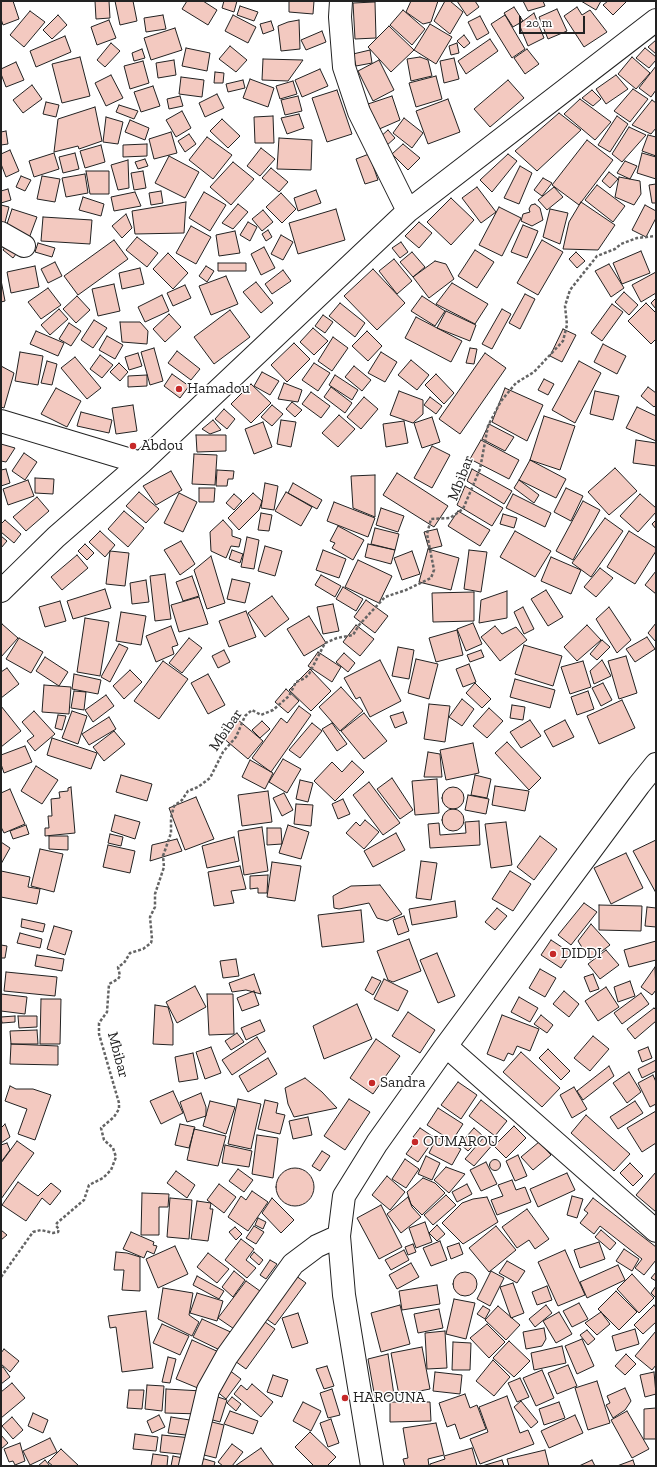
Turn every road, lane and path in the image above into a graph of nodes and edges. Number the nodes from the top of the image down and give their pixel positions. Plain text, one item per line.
1 (341, 1) edge
2 (656, 20) edge
3 (408, 211) junction
4 (1, 233) edge
5 (656, 236) edge
6 (24, 246) dead end
7 (1, 421) edge
8 (141, 463) junction
9 (1, 591) edge
10 (656, 764) edge
11 (446, 1046) junction
12 (656, 1231) edge
13 (339, 1236) junction
14 (1, 1276) edge
15 (190, 1466) edge
16 (372, 1466) edge

1 - 3 street
2 - 3 street
3 - 8 street
4 - 6 street
5 - 14 path, Mbibar
7 - 8 street
8 - 9 street
10 - 11 street
11 - 12 street
11 - 13 street
13 - 15 street
13 - 16 street

